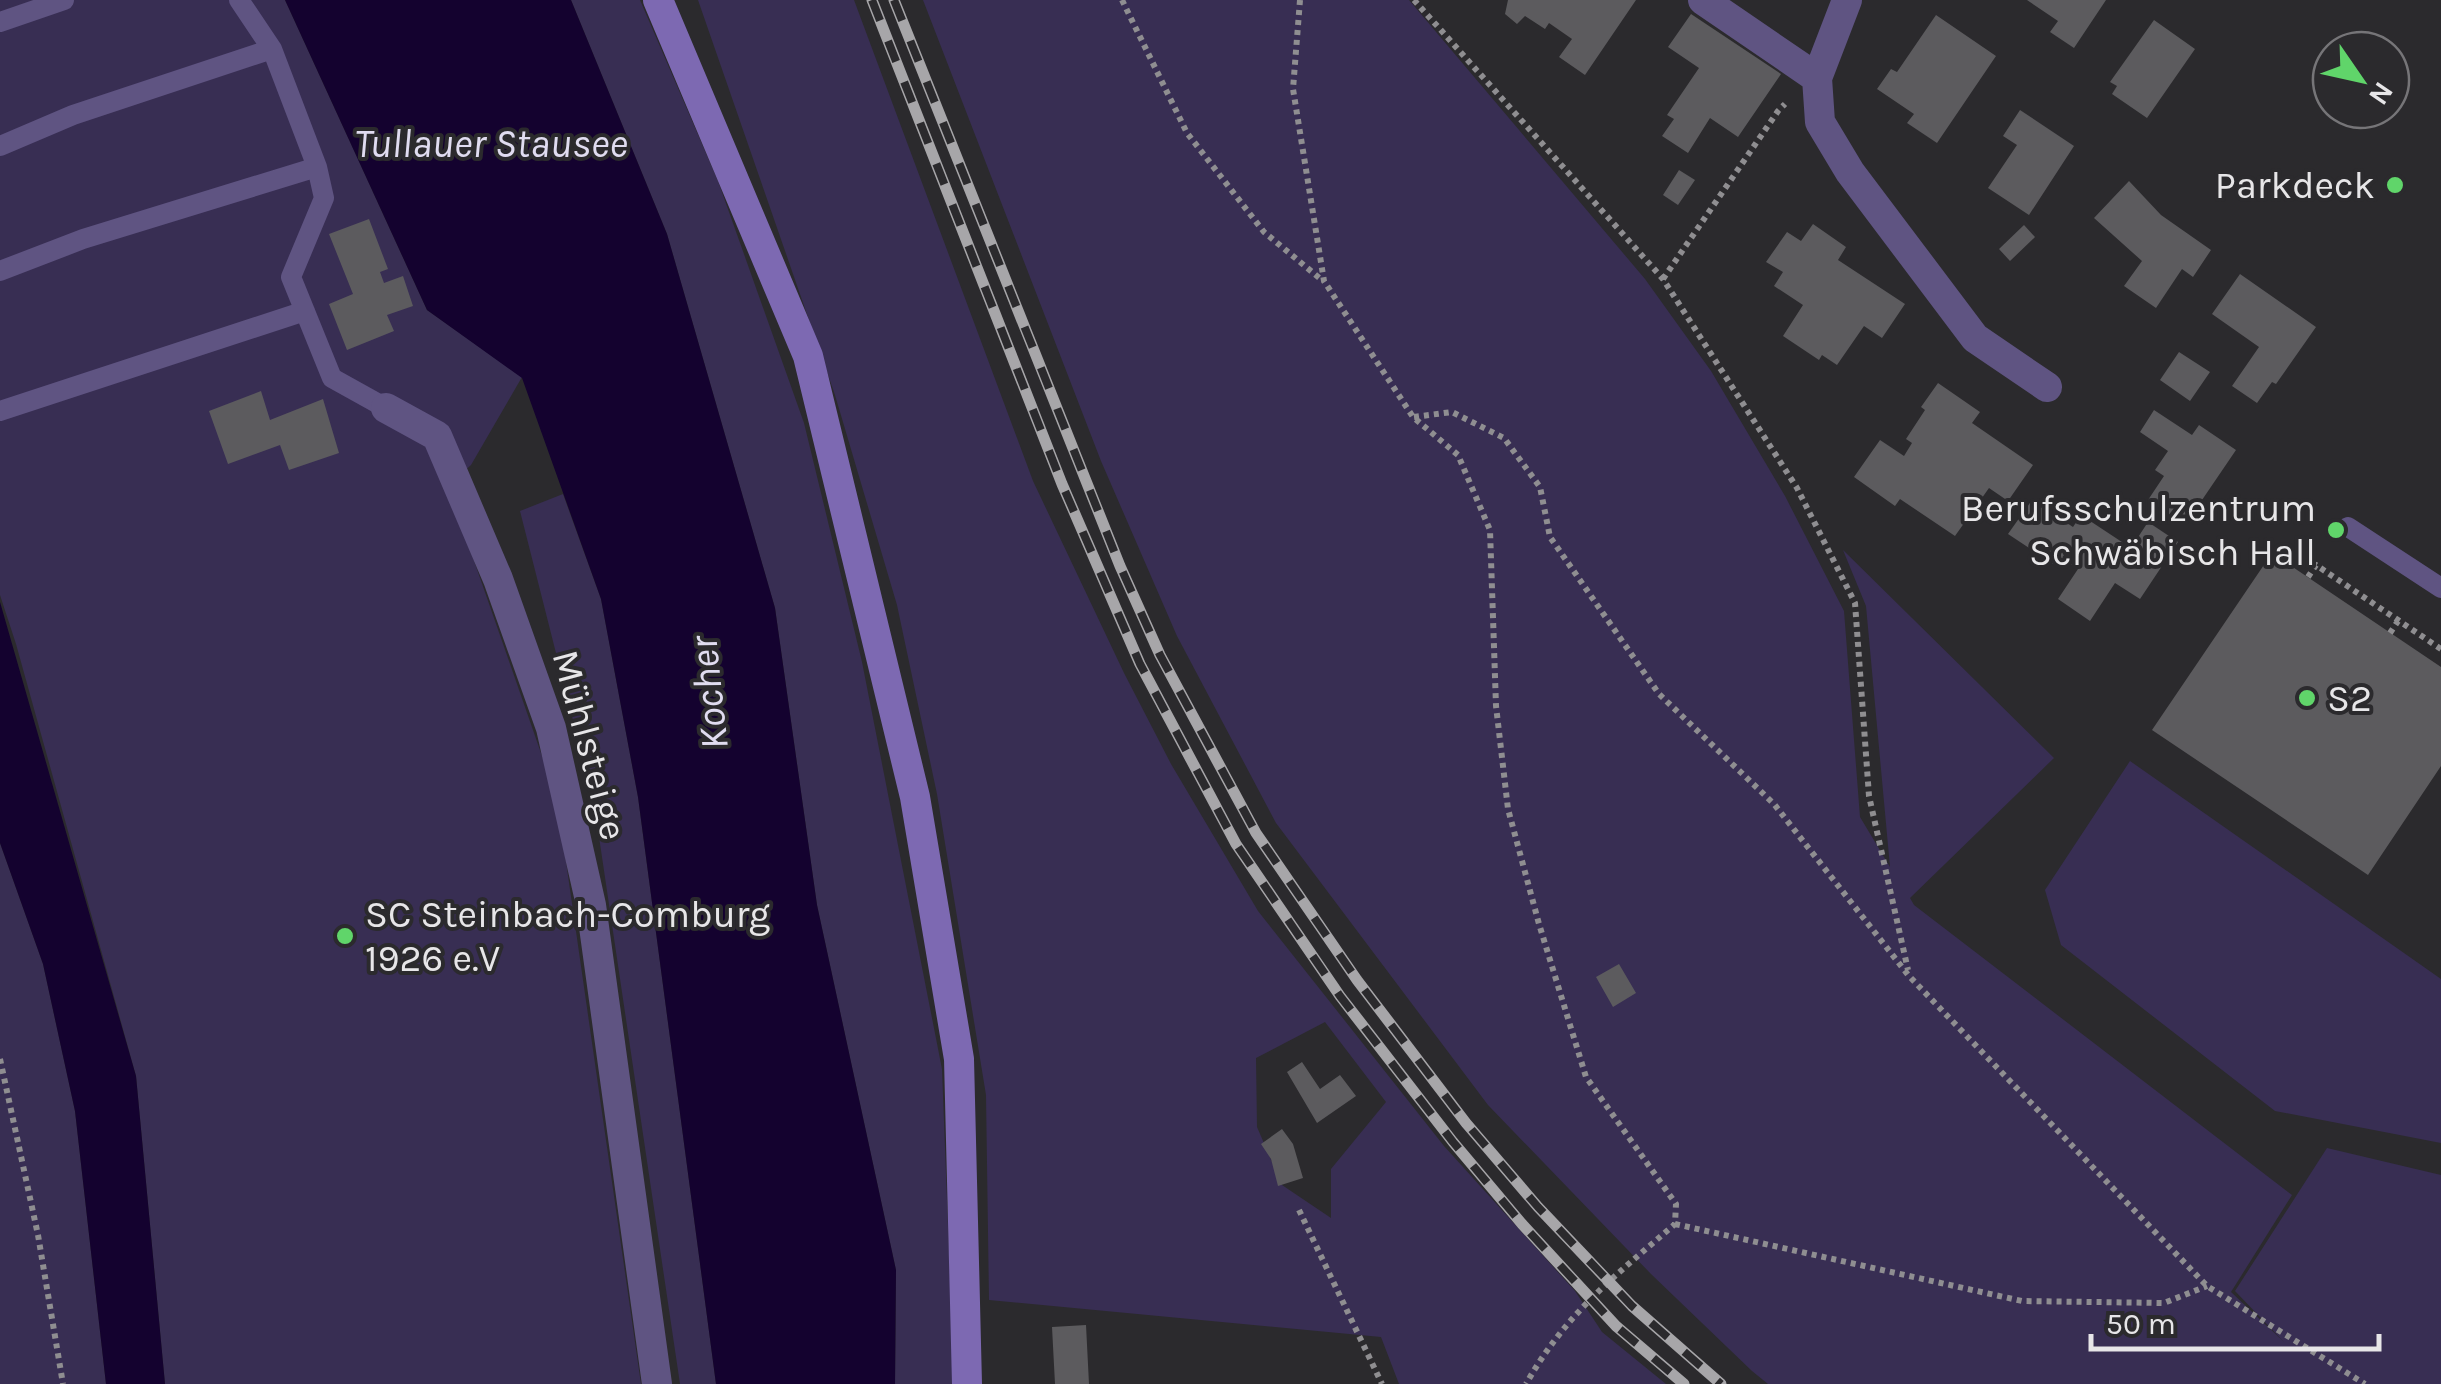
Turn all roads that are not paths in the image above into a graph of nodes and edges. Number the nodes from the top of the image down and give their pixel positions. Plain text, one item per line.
1 (64, 0) edge
2 (240, 0) edge
3 (658, 0) edge
4 (1703, 0) edge
5 (1847, 0) edge
6 (0, 22) edge
7 (272, 48) junction
8 (1816, 78) junction
9 (0, 146) edge
10 (317, 167) junction
11 (0, 271) edge
12 (304, 311) junction
13 (2047, 387) dead end
14 (386, 408) joint
15 (0, 411) edge
16 (2348, 526) dead end
17 (2441, 588) edge
18 (657, 1384) edge
19 (967, 1384) edge

1 - 6 lane
2 - 7 lane
3 - 19 street
4 - 8 street
5 - 8 street
7 - 9 lane
7 - 10 lane
8 - 13 street
10 - 11 lane
10 - 12 lane
12 - 14 lane
12 - 15 lane
14 - 18 street, Mühlsteige
16 - 17 lane

